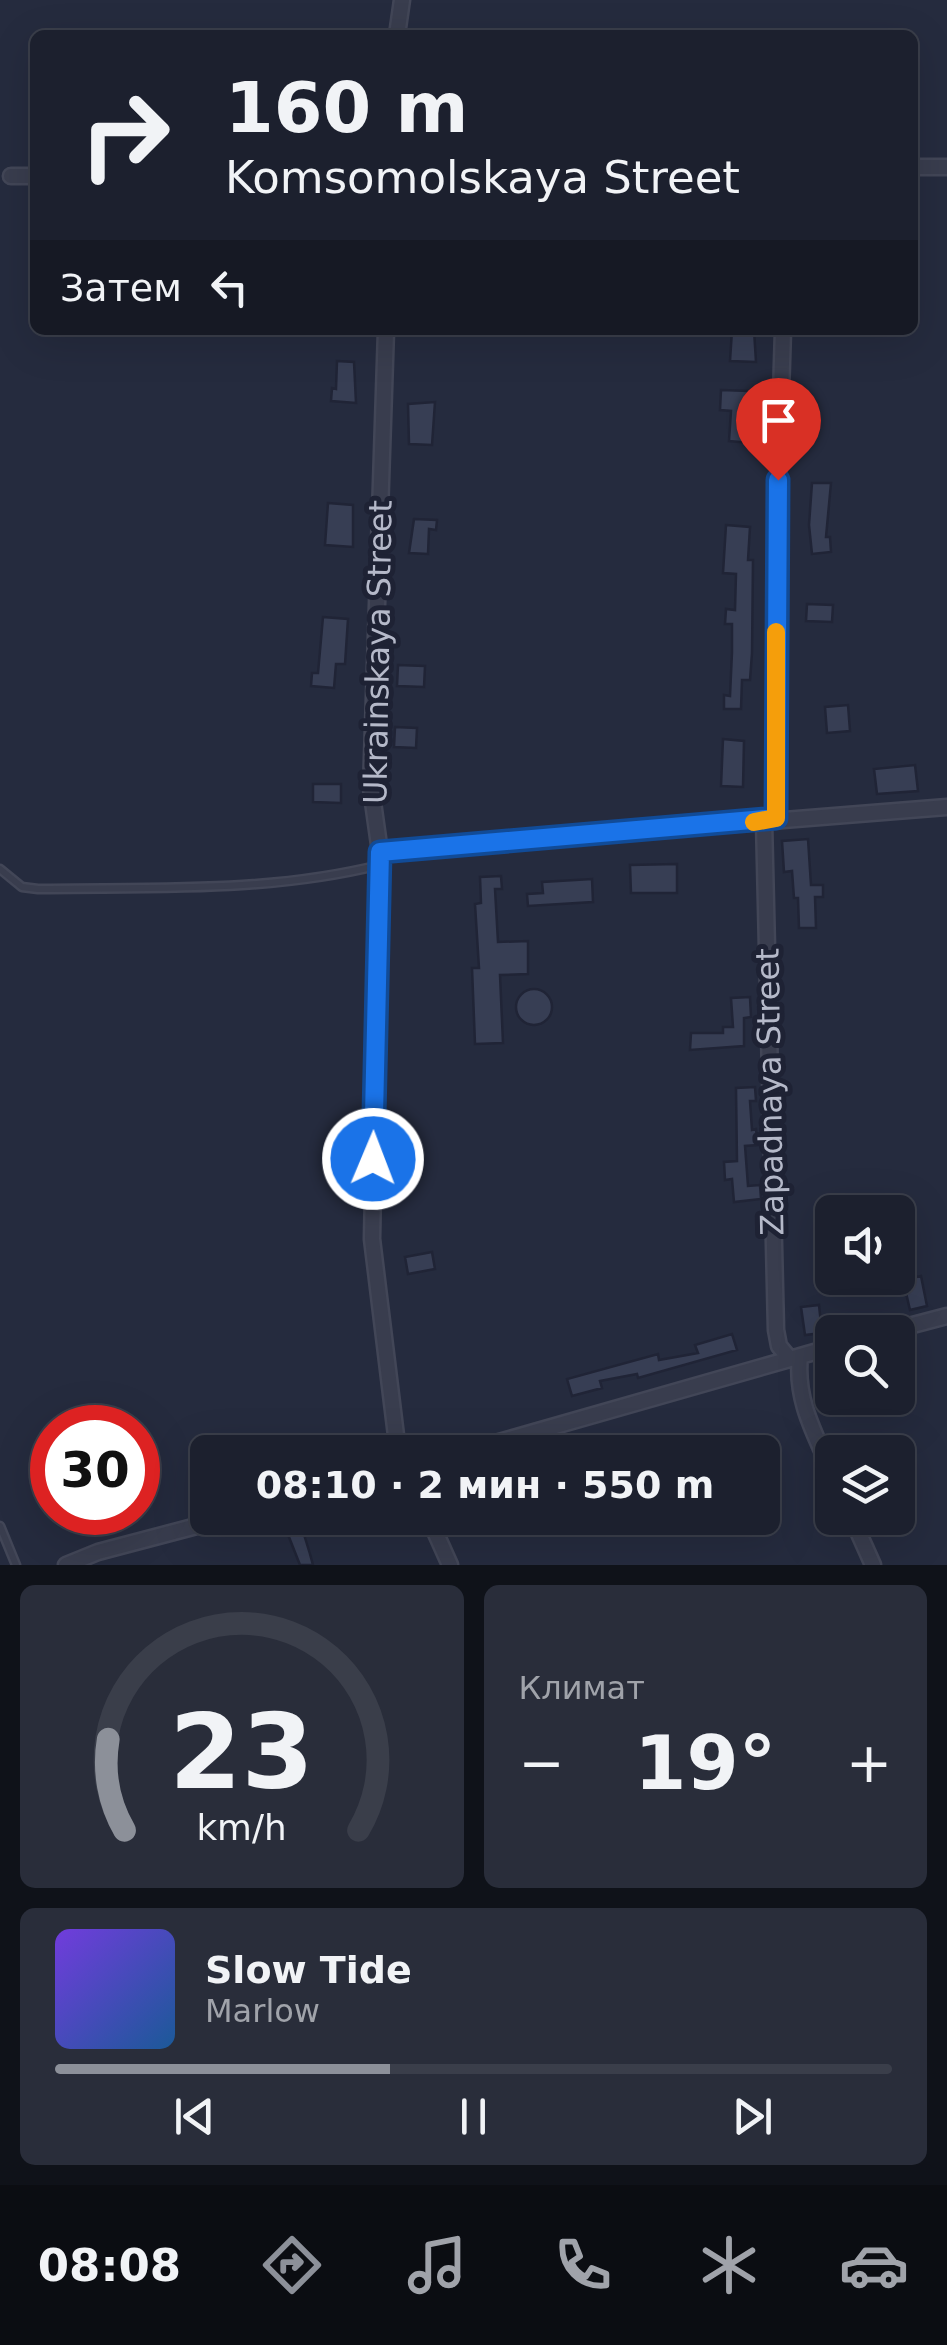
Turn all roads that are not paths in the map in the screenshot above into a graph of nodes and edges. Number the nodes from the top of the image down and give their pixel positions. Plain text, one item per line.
1 (402, 0) edge
2 (398, 30) edge
3 (947, 166) edge
4 (918, 168) edge
5 (10, 176) dead end
6 (30, 176) edge
7 (386, 335) edge
8 (783, 335) edge
9 (947, 806) edge
10 (770, 820) junction
11 (380, 859) junction
12 (0, 869) edge
13 (947, 1316) edge
14 (915, 1324) edge
15 (815, 1352) edge
16 (795, 1358) junction
17 (396, 1435) edge
18 (524, 1435) edge
19 (816, 1435) edge
20 (0, 1526) edge
21 (190, 1528) edge
22 (436, 1535) edge
23 (860, 1535) edge
24 (16, 1565) edge
25 (66, 1565) edge
26 (450, 1565) edge
27 (873, 1565) edge

1 - 2 street
3 - 4 street
5 - 6 street
7 - 11 street, Ukrainskaya Street
8 - 10 street, Zapadnaya Street
9 - 10 street
10 - 11 street
10 - 16 street, Zapadnaya Street
11 - 12 lane
11 - 17 street, Ukrainskaya Street
13 - 14 street
15 - 16 street
16 - 18 street
16 - 19 street, Zapadnaya Street
20 - 24 lane
21 - 25 street
22 - 26 street
23 - 27 street

